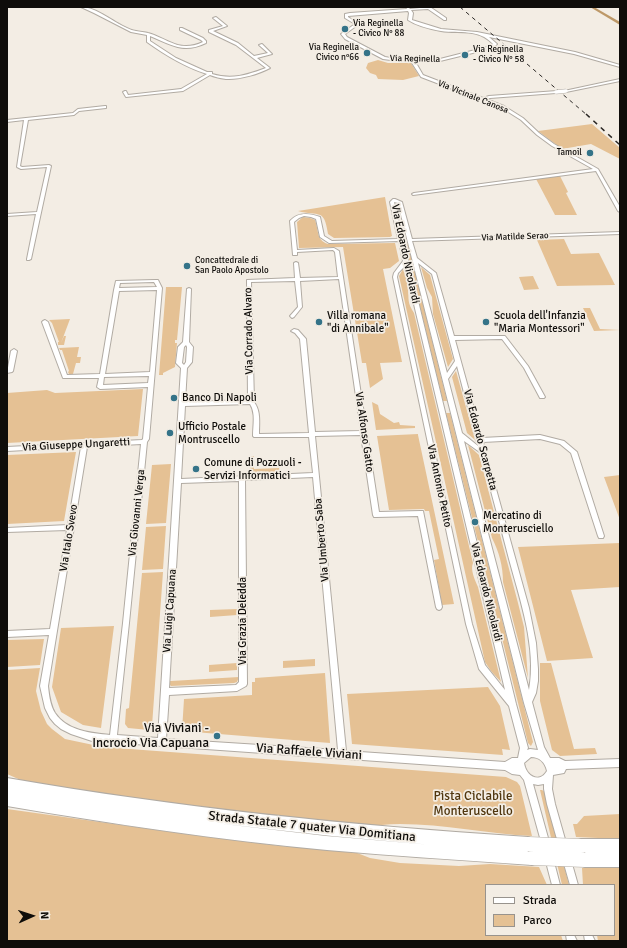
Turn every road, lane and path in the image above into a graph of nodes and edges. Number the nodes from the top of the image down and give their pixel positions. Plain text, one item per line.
1 (82, 7) edge
2 (408, 8) edge
3 (215, 18) dead end
4 (445, 19) dead end
5 (181, 29) dead end
6 (149, 34) junction
7 (478, 34) junction
8 (260, 45) dead end
9 (254, 57) junction
10 (414, 60) junction
11 (620, 66) edge
12 (211, 73) junction
13 (620, 80) edge
14 (125, 92) dead end
15 (484, 99) junction
16 (105, 107) dead end
17 (26, 119) junction
18 (7, 121) edge
19 (597, 170) junction
20 (414, 194) dead end
21 (620, 211) edge
22 (39, 213) junction
23 (7, 215) edge
24 (620, 233) edge
25 (401, 240) junction
26 (410, 240) junction
27 (296, 257) junction
28 (414, 258) junction
29 (29, 259) dead end
30 (406, 261) junction
31 (341, 278) junction
32 (298, 279) junction
33 (189, 289) dead end
34 (292, 316) dead end
35 (45, 322) dead end
36 (294, 331) dead end
37 (452, 338) junction
38 (186, 342) junction
39 (14, 351) dead end
40 (458, 361) junction
41 (184, 368) junction
42 (7, 371) edge
43 (151, 374) junction
44 (102, 376) junction
45 (445, 379) junction
46 (152, 385) junction
47 (542, 397) dead end
48 (251, 402) junction
49 (182, 404) junction
50 (441, 407) junction
51 (452, 407) junction
52 (364, 433) junction
53 (459, 434) junction
54 (311, 435) junction
55 (480, 440) junction
56 (144, 442) junction
57 (84, 445) junction
58 (7, 449) edge
59 (483, 452) junction
60 (316, 475) junction
61 (242, 478) junction
62 (178, 481) junction
63 (70, 527) junction
64 (7, 530) edge
65 (601, 536) dead end
66 (439, 607) dead end
67 (53, 632) junction
68 (7, 634) edge
69 (165, 692) junction
70 (528, 703) junction
71 (512, 704) junction
72 (112, 738) junction
73 (162, 741) junction
74 (342, 754) junction
75 (521, 760) junction
76 (546, 760) junction
77 (620, 763) edge
78 (564, 765) junction
79 (506, 766) junction
80 (521, 771) junction
81 (550, 773) junction
82 (528, 779) junction
83 (7, 785) edge
84 (7, 799) edge
85 (620, 846) edge
86 (530, 851) junction
87 (620, 860) edge
88 (556, 884) edge
89 (574, 884) edge

1 - 6 street
2 - 4 street
2 - 7 street, Via Reginella
2 - 10 street, Via Reginella
3 - 9 street
5 - 6 street
6 - 12 street
7 - 10 street, Via Reginella
7 - 11 street, Via Reginella
8 - 9 street
9 - 12 street
10 - 15 street, Via Vicinale Canosa
12 - 14 street
13 - 15 street, bridge
15 - 19 street, Via Vicinale Canosa
16 - 17 street
17 - 18 street
17 - 22 street
19 - 20 street
19 - 21 street
22 - 23 street
22 - 29 street
24 - 26 street, Via Matilde Serao
25 - 26 street, Via Edoardo Nicolardi
25 - 27 street
25 - 30 street, Via Edoardo Nicolardi
26 - 28 street, Via Edoardo Nicolardi
27 - 31 street, Via Alfonso Gatto
27 - 32 street
28 - 37 street, Via Edoardo Scarpetta
28 - 45 street, Via Edoardo Nicolardi
30 - 50 street, Via Edoardo Nicolardi
30 - 71 street, Via Antonio Petito
31 - 32 street, Via Corrado Alvaro
31 - 52 street, Via Alfonso Gatto
32 - 34 street
32 - 48 street, Via Corrado Alvaro
33 - 38 street
35 - 44 street
36 - 54 street, Via Umberto Saba
37 - 40 street, Via Edoardo Scarpetta
37 - 47 street
38 - 41 street
38 - 41 street
39 - 42 street
40 - 45 street
40 - 55 street, Via Edoardo Scarpetta
41 - 49 street, Via Luigi Capuana
43 - 44 street
43 - 44 street, Via Giovanni Verga
43 - 46 street, Via Giovanni Verga
44 - 46 street
45 - 51 street, Via Edoardo Nicolardi
46 - 56 street, Via Giovanni Verga
48 - 49 street
48 - 54 street, Via Corrado Alvaro
49 - 62 street, Via Luigi Capuana
50 - 51 street
50 - 71 street, Via Edoardo Nicolardi
51 - 53 street, Via Edoardo Nicolardi
52 - 54 street
52 - 66 street, Via Alfonso Gatto
53 - 59 street
53 - 70 street, Via Edoardo Nicolardi
54 - 60 street, Via Umberto Saba
55 - 59 street, Via Edoardo Scarpetta
55 - 65 street
56 - 57 street, Via Giuseppe Ungaretti
56 - 72 street, Via Giovanni Verga
57 - 58 street, Via Giuseppe Ungaretti
57 - 63 street, Via Italo Svevo
59 - 70 street, Via Edoardo Scarpetta
60 - 61 street
60 - 74 street, Via Umberto Saba
61 - 62 street
61 - 69 street, Via Grazia Deledda
62 - 69 street, Via Luigi Capuana
63 - 64 street
63 - 67 street, Via Italo Svevo
67 - 68 street
67 - 72 street, Via Italo Svevo
69 - 73 street, Via Luigi Capuana
70 - 76 street, Via Edoardo Nicolardi
71 - 75 street, Via Edoardo Nicolardi
72 - 73 street, Via Raffaele Viviani
73 - 74 street, Via Raffaele Viviani
74 - 79 street, Via Raffaele Viviani
75 - 76 street
75 - 79 street
75 - 80 street
76 - 78 street
76 - 81 street
77 - 78 street
78 - 81 street
79 - 80 street
80 - 82 street
81 - 82 street
81 - 89 street
82 - 88 street
83 - 86 highway, Strada Statale 7 quater Via Domitiana
84 - 86 highway, Strada Statale 7 quater Via Domitiana
85 - 86 highway, Strada Statale 7 quater Via Domitiana, bridge
86 - 87 highway, Strada Statale 7 quater Via Domitiana, bridge

